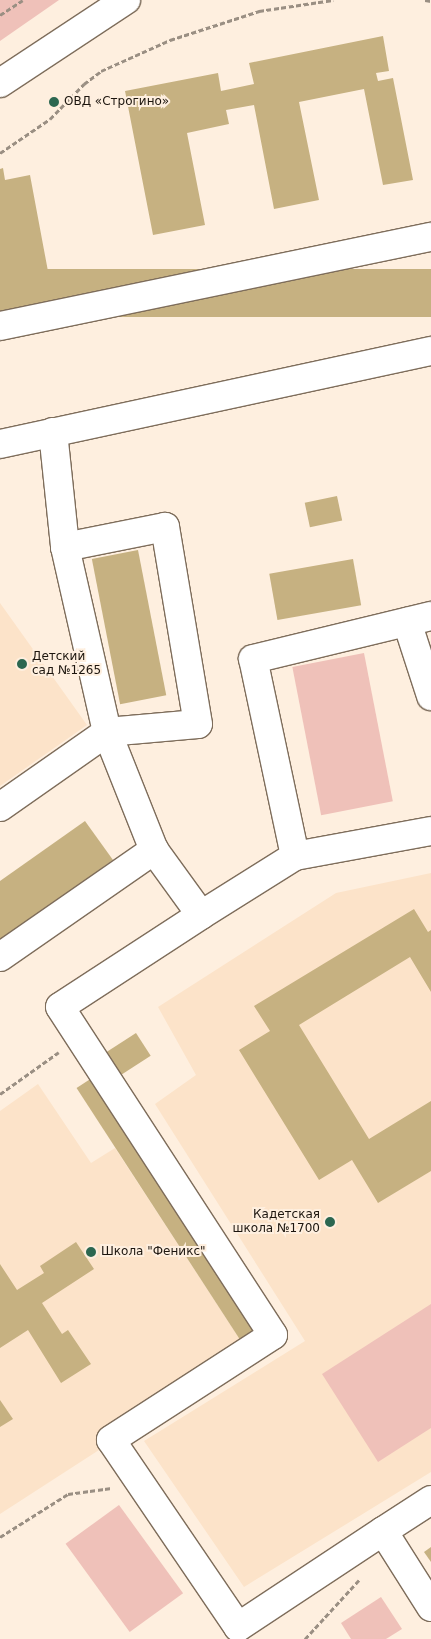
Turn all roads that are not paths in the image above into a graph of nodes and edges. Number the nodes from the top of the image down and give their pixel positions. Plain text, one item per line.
1 (126, 0) edge
2 (0, 83) edge
3 (431, 237) edge
4 (0, 326) edge
5 (431, 351) edge
6 (53, 432) junction
7 (0, 444) edge
8 (65, 547) junction
9 (419, 619) edge
10 (431, 696) edge
11 (107, 732) junction
12 (0, 807) edge
13 (431, 831) edge
14 (154, 850) junction
15 (295, 856) junction
16 (200, 915) junction
17 (0, 957) edge
18 (431, 1500) edge
19 (383, 1531) junction
20 (431, 1607) edge

1 - 2 main road
3 - 4 main road
5 - 6 main road
6 - 7 main road
6 - 8 main road
8 - 11 main road
8 - 11 main road
9 - 10 main road
9 - 15 main road
11 - 12 main road
11 - 14 main road
13 - 15 main road
14 - 16 main road
14 - 17 main road
15 - 16 main road
16 - 19 main road
18 - 19 main road
19 - 20 main road

